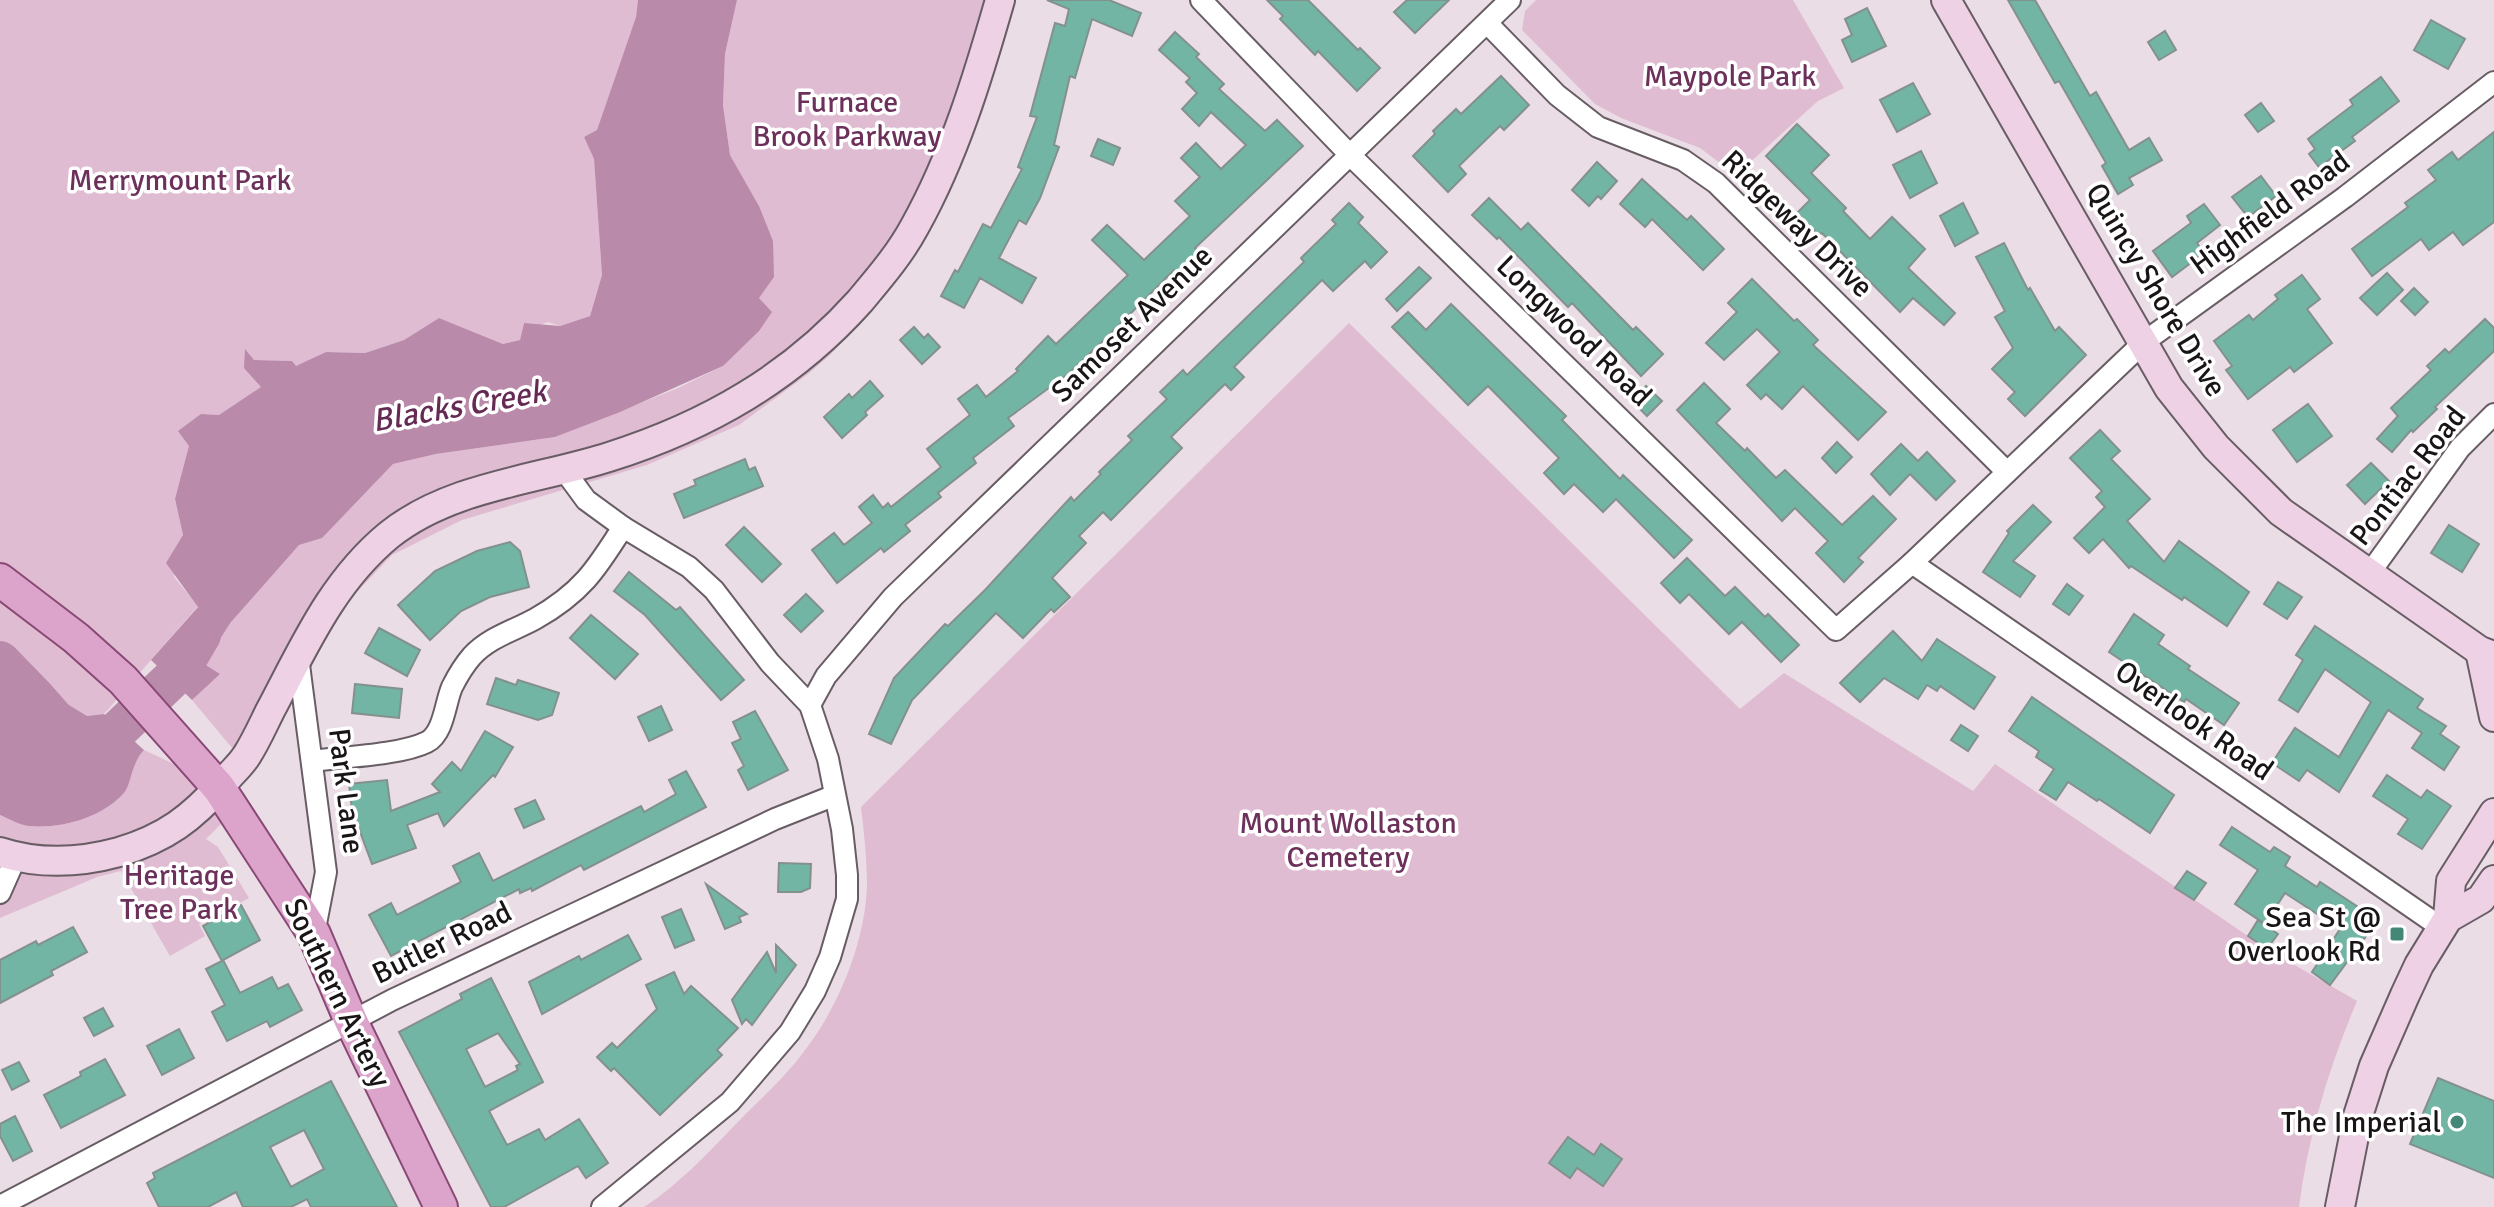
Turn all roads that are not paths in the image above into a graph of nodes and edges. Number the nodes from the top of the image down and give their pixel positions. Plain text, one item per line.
1 (1000, 0) edge
2 (1201, 0) edge
3 (1510, 0) edge
4 (1946, 0) edge
5 (1487, 23) junction
6 (2494, 82) edge
7 (1350, 155) junction
8 (2144, 342) junction
9 (2494, 414) edge
10 (564, 470) junction
11 (2007, 472) junction
12 (623, 527) junction
13 (1912, 563) junction
14 (2369, 574) junction
15 (0, 580) edge
16 (298, 656) junction
17 (2491, 657) edge
18 (810, 705) junction
19 (2494, 717) edge
20 (312, 761) junction
21 (219, 788) junction
22 (2494, 793) edge
23 (833, 796) junction
24 (2489, 820) edge
25 (8, 855) edge
26 (2494, 880) edge
27 (0, 893) edge
28 (2445, 923) junction
29 (314, 934) junction
30 (351, 1021) junction
31 (0, 1206) edge
32 (441, 1207) edge
33 (602, 1207) edge
34 (2340, 1207) edge

1 - 10 main road
2 - 7 street, Longwood Road
3 - 5 street, Samoset Avenue
4 - 8 main road, Quincy Shore Drive
5 - 7 street, Samoset Avenue
5 - 11 street, Ridgeway Drive
6 - 8 street, Highfield Road
7 - 13 street, Longwood Road
7 - 18 street, Samoset Avenue
8 - 11 street, Highfield Road
8 - 14 main road, Quincy Shore Drive
9 - 14 street, Pontiac Road
10 - 12 street
10 - 16 main road
11 - 13 street, Highfield Road
12 - 18 street
12 - 20 street
13 - 28 street, Overlook Road
14 - 17 main road, Quincy Shore Drive
15 - 21 main road, Southern Artery
16 - 20 street, Park Lane
16 - 21 main road
17 - 19 main road
18 - 23 street
20 - 29 street, Park Lane
21 - 25 main road
21 - 29 main road, Southern Artery
22 - 24 main road
23 - 30 street, Butler Road
23 - 33 street
24 - 28 main road
25 - 27 street
26 - 28 main road
28 - 34 main road
29 - 30 main road, Southern Artery
30 - 31 street, Butler Road
30 - 32 main road, Southern Artery

